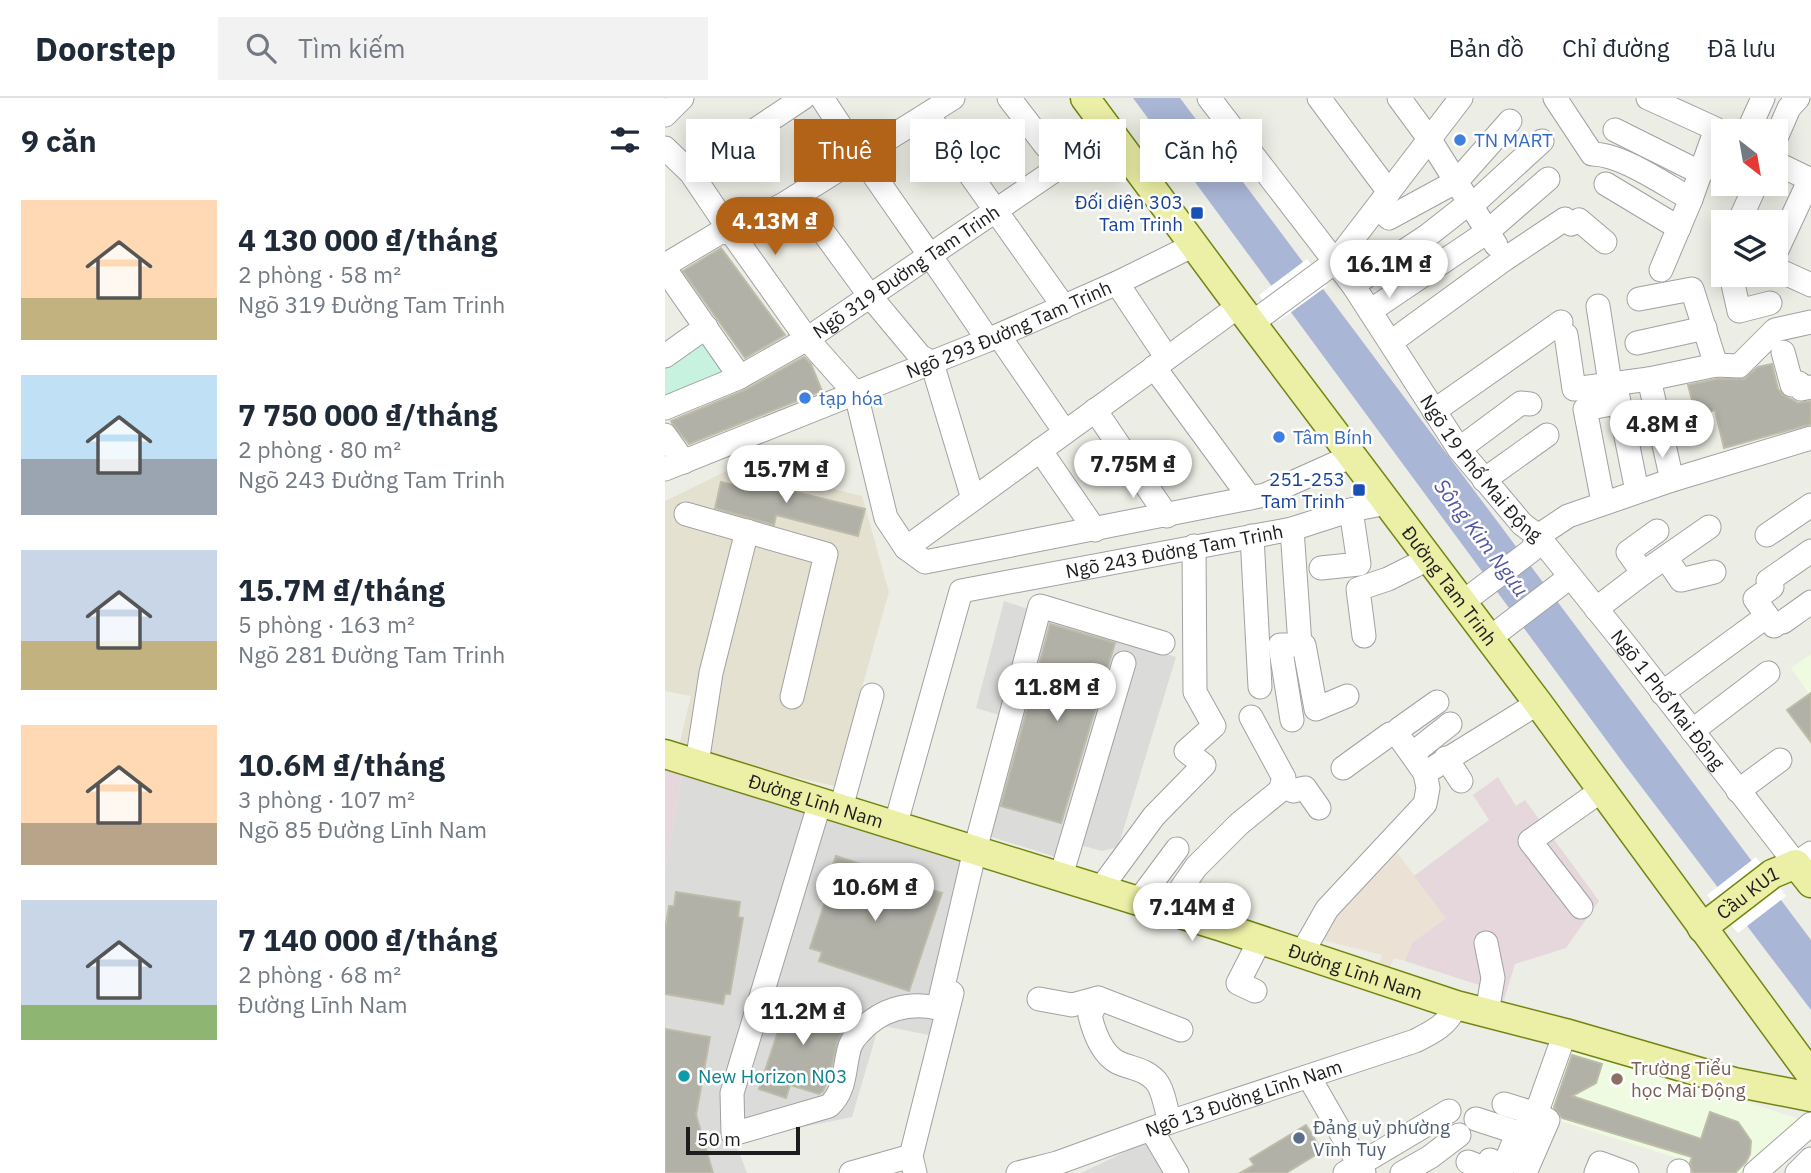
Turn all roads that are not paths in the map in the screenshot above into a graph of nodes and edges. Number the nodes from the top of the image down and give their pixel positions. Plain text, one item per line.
1 (682, 98) edge
2 (803, 98) edge
3 (822, 98) edge
4 (953, 98) edge
5 (1009, 98) edge
6 (1086, 98) edge
7 (1209, 98) edge
8 (1319, 98) edge
9 (1399, 98) edge
10 (1461, 98) edge
11 (1555, 98) edge
12 (1648, 98) edge
13 (1763, 98) edge
14 (1794, 99) edge
15 (665, 115) edge
16 (928, 115) junction
17 (772, 119) edge
18 (836, 119) edge
19 (1101, 119) edge
20 (1753, 119) edge
21 (1784, 119) edge
22 (1510, 121) dead end
23 (1615, 130) dead end
24 (1711, 131) edge
25 (896, 135) edge
26 (1039, 137) edge
27 (1430, 140) junction
28 (1542, 141) dead end
29 (665, 148) edge
30 (1711, 151) edge
31 (1126, 152) edge
32 (1789, 167) edge
33 (1701, 173) junction
34 (1809, 174) edge
35 (1548, 179) dead end
36 (1039, 180) edge
37 (1457, 181) junction
38 (820, 182) edge
39 (878, 182) edge
40 (1606, 184) dead end
41 (797, 196) junction
42 (1384, 200) junction
43 (1691, 200) junction
44 (1470, 205) junction
45 (995, 209) junction
46 (1788, 224) edge
47 (1679, 228) junction
48 (730, 232) junction
49 (1487, 232) junction
50 (1605, 242) dead end
51 (1194, 245) junction
52 (931, 255) junction
53 (1505, 259) junction
54 (665, 267) edge
55 (1327, 268) junction
56 (1661, 270) dead end
57 (1788, 274) edge
58 (1117, 284) junction
59 (1353, 285) junction
60 (1811, 285) edge
61 (1728, 287) edge
62 (870, 296) junction
63 (1639, 299) dead end
64 (1598, 306) dead end
65 (1064, 307) junction
66 (1370, 311) junction
67 (1254, 313) junction
68 (1811, 322) edge
69 (706, 327) junction
70 (1705, 328) junction
71 (1777, 330) junction
72 (994, 338) junction
73 (807, 339) junction
74 (1391, 342) junction
75 (1637, 343) dead end
76 (665, 356) edge
77 (1778, 357) dead end
78 (932, 363) junction
79 (1161, 363) junction
80 (1716, 365) junction
81 (740, 377) junction
82 (1649, 379) junction
83 (1811, 387) edge
84 (1613, 393) junction
85 (856, 394) junction
86 (1530, 404) dead end
87 (665, 408) edge
88 (1095, 410) junction
89 (1434, 411) junction
90 (1065, 432) junction
91 (665, 435) edge
92 (1547, 435) dead end
93 (1811, 438) edge
94 (1459, 449) junction
95 (1040, 450) junction
96 (1352, 456) junction
97 (674, 465) edge
98 (1484, 480) junction
99 (1672, 480) junction
100 (1637, 491) junction
101 (1250, 498) junction
102 (973, 499) junction
103 (1603, 502) junction
104 (1387, 503) junction
105 (1811, 505) edge
106 (1351, 510) junction
107 (686, 514) dead end
108 (1167, 516) junction
109 (1709, 527) dead end
110 (1293, 529) junction
111 (1095, 530) junction
112 (747, 531) junction
113 (1657, 531) dead end
114 (1767, 535) dead end
115 (1252, 536) junction
116 (1532, 545) junction
117 (1194, 546) junction
118 (906, 548) junction
119 (1811, 551) edge
120 (1430, 558) junction
121 (1666, 558) junction
122 (1321, 569) dead end
123 (1714, 572) dead end
124 (1643, 573) junction
125 (1562, 583) junction
126 (1471, 596) junction
127 (1811, 602) edge
128 (1596, 609) junction
129 (1775, 622) junction
130 (1497, 633) junction
131 (1364, 636) dead end
132 (1163, 643) dead end
133 (1300, 645) junction
134 (1124, 663) dead end
135 (1768, 673) dead end
136 (1260, 687) dead end
137 (1662, 693) junction
138 (872, 695) dead end
139 (1347, 696) dead end
140 (792, 697) dead end
141 (1437, 702) dead end
142 (1538, 703) junction
143 (1251, 717) dead end
144 (1291, 720) dead end
145 (1450, 724) dead end
146 (1692, 731) junction
147 (1398, 735) junction
148 (665, 754) edge
149 (1446, 758) junction
150 (1780, 760) dead end
151 (697, 763) junction
152 (1418, 763) junction
153 (1343, 768) dead end
154 (1461, 781) dead end
155 (1282, 784) junction
156 (1602, 790) junction
157 (1738, 791) junction
158 (831, 805) junction
159 (1320, 806) dead end
160 (896, 823) junction
161 (1177, 849) dead end
162 (981, 852) junction
163 (1798, 868) edge
164 (1061, 876) junction
165 (1101, 888) junction
166 (1139, 900) junction
167 (1581, 907) dead end
168 (1167, 909) junction
169 (1709, 922) junction
170 (1260, 940) junction
171 (1486, 943) dead end
172 (1302, 953) junction
173 (1255, 991) dead end
174 (1098, 998) junction
175 (1039, 999) dead end
176 (1456, 1005) junction
177 (1487, 1012) junction
178 (1181, 1030) dead end
179 (1565, 1033) junction
180 (1811, 1075) edge
181 (1309, 1077) junction
182 (1811, 1097) edge
183 (1504, 1104) dead end
184 (1449, 1111) dead end
185 (1535, 1113) junction
186 (1476, 1119) dead end
187 (1811, 1124) edge
188 (1161, 1125) junction
189 (1518, 1132) junction
190 (1459, 1135) dead end
191 (1811, 1159) edge
192 (1468, 1162) dead end
193 (913, 1165) edge
194 (1433, 1165) edge
195 (1356, 1170) edge
196 (851, 1173) edge
197 (1017, 1173) edge
198 (1177, 1173) edge
199 (1402, 1173) edge
200 (1525, 1173) edge
201 (1597, 1173) edge
202 (1627, 1173) edge
203 (1755, 1173) edge
204 (1797, 1173) edge

1 - 15 street
2 - 17 street
3 - 18 street
4 - 16 street
5 - 26 street
6 - 19 main road, Đường Tam Trinh
7 - 55 street, Ngõ 19 Phố Mai Động
8 - 42 street
9 - 27 street
10 - 27 street
11 - 43 street
12 - 24 street
13 - 20 street
14 - 21 street
16 - 25 street
16 - 45 street
22 - 37 street
23 - 33 street
27 - 37 street
27 - 42 street
28 - 44 street
29 - 48 street
30 - 33 street
31 - 51 main road, Đường Tam Trinh
32 - 34 street
33 - 43 street
34 - 46 street
35 - 49 street
36 - 45 street, Ngõ 319 Đường Tam Trinh
37 - 42 street
37 - 44 street
38 - 41 street
39 - 52 street
40 - 47 street
41 - 48 street
41 - 62 street
42 - 55 street
43 - 47 street
44 - 49 street
44 - 59 street
45 - 52 street, Ngõ 319 Đường Tam Trinh
45 - 65 street
47 - 56 street
48 - 54 street
48 - 73 street
49 - 53 street
49 - 66 street
50 - 53 street
51 - 58 street, Ngõ 293 Đường Tam Trinh
51 - 67 main road, Đường Tam Trinh
52 - 62 street, Ngõ 319 Đường Tam Trinh
52 - 72 street
53 - 74 street
54 - 69 street
55 - 59 street, Ngõ 19 Phố Mai Động
55 - 67 street
57 - 60 street
58 - 65 street, Ngõ 293 Đường Tam Trinh
58 - 79 street
59 - 66 street, Ngõ 19 Phố Mai Động
61 - 71 street
62 - 73 street, Ngõ 319 Đường Tam Trinh
62 - 78 street
63 - 70 street
64 - 84 street
65 - 72 street, Ngõ 293 Đường Tam Trinh
66 - 74 street, Ngõ 19 Phố Mai Động
67 - 79 street
67 - 96 main road, Đường Tam Trinh
68 - 71 street
69 - 76 street
69 - 81 street
70 - 75 street
70 - 80 street
71 - 80 street
72 - 78 street, Ngõ 293 Đường Tam Trinh
72 - 90 street
73 - 81 street, Ngõ 319 Đường Tam Trinh
73 - 85 street
74 - 89 street, Ngõ 19 Phố Mai Động
77 - 83 street
78 - 85 street, Ngõ 293 Đường Tam Trinh
78 - 102 street
79 - 88 street
79 - 101 street
80 - 82 street
81 - 87 street, Ngõ 319 Đường Tam Trinh
82 - 84 street
82 - 99 street
84 - 89 street
84 - 100 street
84 - 103 street
85 - 97 street, Ngõ 293 Đường Tam Trinh
85 - 118 street
86 - 94 street
88 - 90 street
88 - 108 street
89 - 94 street, Ngõ 19 Phố Mai Động
90 - 95 street
91 - 97 street
92 - 98 street
93 - 99 street, Ngõ 19 Phố Mai Động
94 - 98 street, Ngõ 19 Phố Mai Động
95 - 102 street
95 - 111 street
96 - 101 street
96 - 104 main road, Đường Tam Trinh
98 - 116 street, Ngõ 19 Phố Mai Động
99 - 100 street, Ngõ 19 Phố Mai Động
100 - 103 street, Ngõ 19 Phố Mai Động
101 - 108 street
102 - 118 street
103 - 116 street, Ngõ 19 Phố Mai Động
104 - 106 street, Ngõ 243 Đường Tam Trinh
104 - 120 main road, Đường Tam Trinh
105 - 114 street
106 - 110 street, Ngõ 243 Đường Tam Trinh
106 - 122 street
107 - 112 street
108 - 111 street
109 - 121 street
110 - 115 street, Ngõ 243 Đường Tam Trinh
110 - 133 street
111 - 118 street
112 - 140 street
112 - 151 street
113 - 124 street
115 - 117 street, Ngõ 243 Đường Tam Trinh
115 - 136 street
116 - 125 street, Ngõ 1 Phố Mai Động
116 - 126 street
117 - 160 street, Ngõ 243 Đường Tam Trinh
117 - 165 street
119 - 129 street
120 - 126 main road, Đường Tam Trinh
120 - 131 street
121 - 123 street
121 - 124 street
124 - 128 street
125 - 128 street, Ngõ 1 Phố Mai Động
125 - 130 street
126 - 130 main road, Đường Tam Trinh
127 - 129 street
128 - 137 street, Ngõ 1 Phố Mai Động
129 - 137 street
130 - 142 main road, Đường Tam Trinh
132 - 162 street
133 - 139 street
133 - 144 street
134 - 164 street
135 - 146 street
137 - 146 street, Ngõ 1 Phố Mai Động
138 - 158 street
141 - 147 street
142 - 149 street
142 - 156 main road, Đường Tam Trinh
143 - 155 street
145 - 152 street
146 - 157 street, Ngõ 1 Phố Mai Động
147 - 152 street
147 - 153 street
148 - 151 main road, Đường Lĩnh Nam
149 - 152 street
149 - 154 street
150 - 157 street
151 - 158 main road, Đường Lĩnh Nam
152 - 172 street
155 - 159 street
155 - 168 street
156 - 167 street
156 - 169 main road, Đường Tam Trinh
157 - 163 street, Ngõ 1 Phố Mai Động
158 - 160 main road, Đường Lĩnh Nam
158 - 162 street
160 - 162 main road, Đường Lĩnh Nam
161 - 166 street
162 - 164 main road, Đường Lĩnh Nam
162 - 193 street
163 - 169 main road, Cầu KU1
164 - 165 main road, Đường Lĩnh Nam
165 - 166 main road, Đường Lĩnh Nam
166 - 168 main road, Đường Lĩnh Nam
168 - 170 main road, Đường Lĩnh Nam
169 - 180 main road, Đường Tam Trinh
170 - 172 main road, Đường Lĩnh Nam
170 - 173 street
171 - 177 street
172 - 176 main road, Đường Lĩnh Nam
174 - 175 street
174 - 178 street
174 - 188 street
176 - 177 main road, Đường Lĩnh Nam
176 - 181 street, Ngõ 13 Đường Lĩnh Nam
177 - 179 main road, Đường Lĩnh Nam
179 - 182 main road, Đường Lĩnh Nam
179 - 185 street
181 - 188 street, Ngõ 13 Đường Lĩnh Nam
181 - 195 street
183 - 185 street
184 - 195 street
185 - 189 street
185 - 200 street
186 - 189 street
187 - 203 street
188 - 197 street, Ngõ 13 Đường Lĩnh Nam
188 - 198 street
189 - 192 street
190 - 194 street
191 - 204 street
193 - 196 street
194 - 199 street
201 - 202 street

